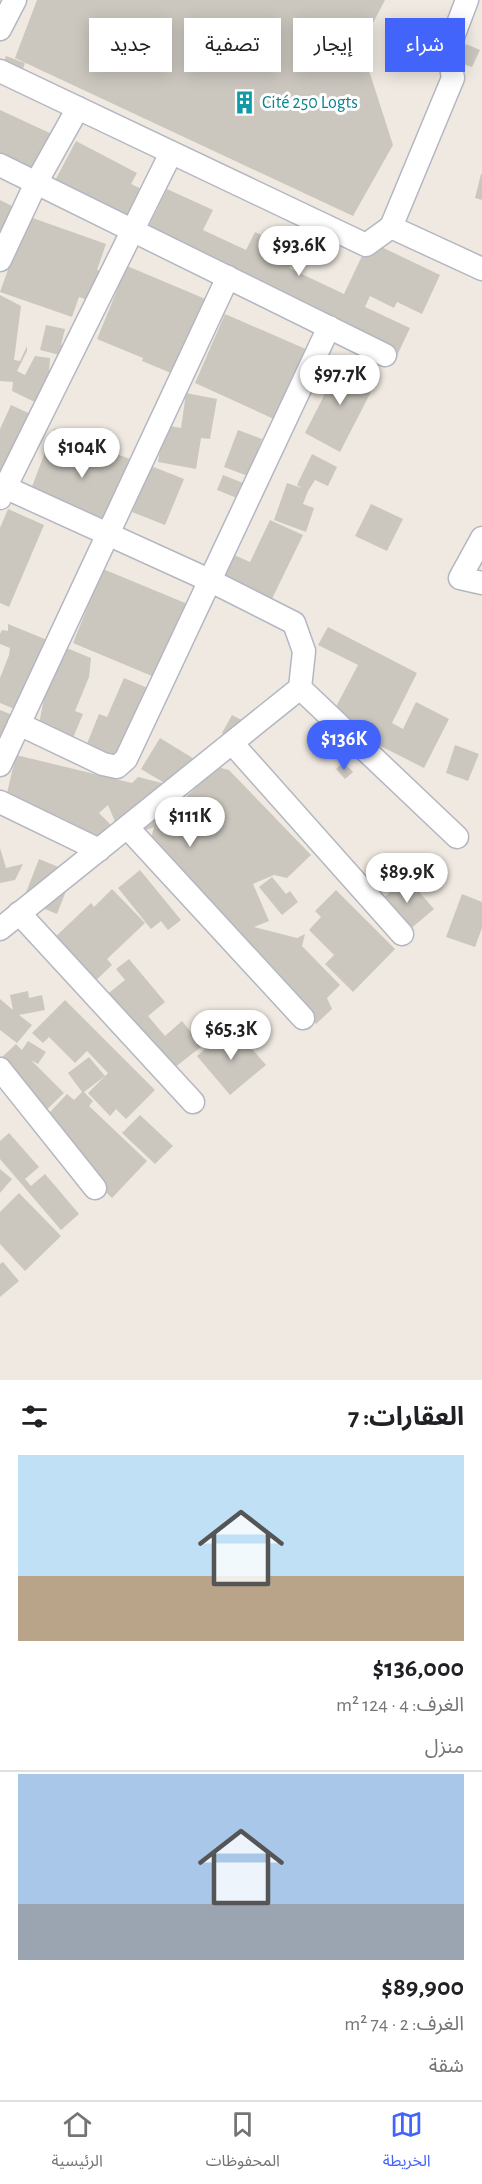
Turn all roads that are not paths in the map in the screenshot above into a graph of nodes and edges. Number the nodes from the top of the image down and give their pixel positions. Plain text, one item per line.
1 (15, 0) edge
2 (467, 0) edge
3 (0, 28) edge
4 (0, 71) edge
5 (78, 108) junction
6 (171, 153) junction
7 (0, 165) edge
8 (36, 183) junction
9 (391, 227) junction
10 (133, 230) junction
11 (0, 260) edge
12 (482, 269) edge
13 (228, 277) junction
14 (329, 327) junction
15 (385, 355) dead end
16 (2, 490) edge
17 (109, 535) junction
18 (482, 538) edge
19 (211, 581) junction
20 (482, 583) edge
21 (300, 688) junction
22 (19, 724) junction
23 (232, 742) junction
24 (0, 765) edge
25 (0, 802) edge
26 (127, 827) junction
27 (457, 837) dead end
28 (99, 850) junction
29 (19, 913) junction
30 (0, 929) edge
31 (402, 934) dead end
32 (303, 1018) dead end
33 (4, 1083) edge
34 (193, 1102) dead end
35 (94, 1188) dead end

1 - 3 street
2 - 9 street
4 - 5 street
5 - 6 street
5 - 8 street
6 - 9 street
6 - 10 street
7 - 8 street
8 - 10 street
8 - 11 street
9 - 12 street
10 - 13 street
10 - 16 street
13 - 14 street
13 - 17 street
14 - 15 street
14 - 19 street
16 - 17 street
17 - 19 street
17 - 22 street
18 - 20 street
19 - 21 street
19 - 22 street
21 - 23 street
21 - 27 street
22 - 24 street
23 - 26 street
23 - 31 street
25 - 28 street
26 - 28 street
26 - 32 street
28 - 29 street
29 - 30 street
29 - 34 street
33 - 35 street

